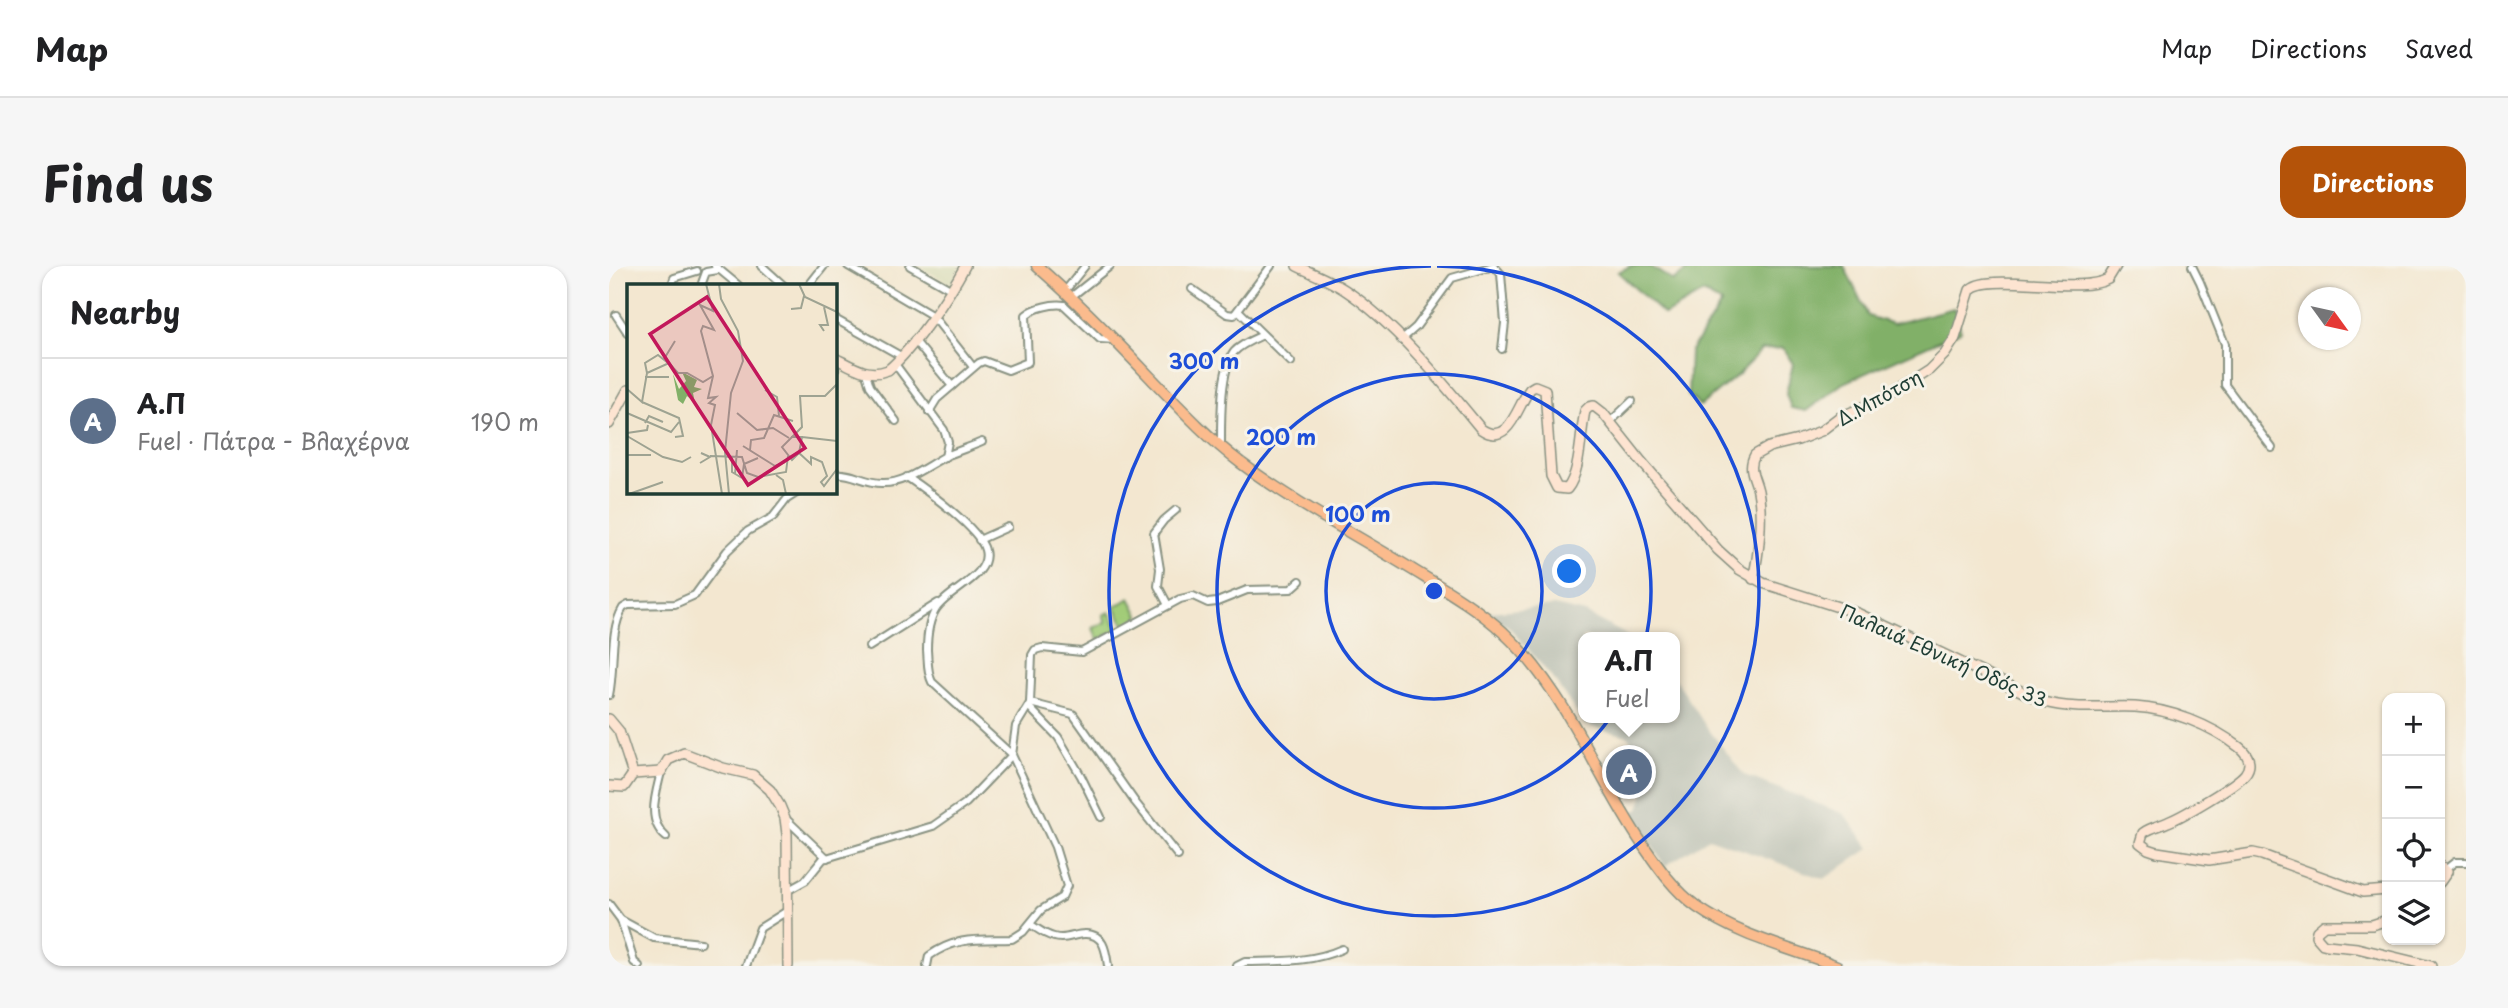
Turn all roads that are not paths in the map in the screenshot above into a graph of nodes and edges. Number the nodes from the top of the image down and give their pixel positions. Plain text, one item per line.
1 (762, 266) edge
2 (824, 266) edge
3 (848, 266) edge
4 (910, 266) edge
5 (965, 266) edge
6 (1037, 266) edge
7 (1085, 266) edge
8 (1109, 266) edge
9 (1271, 266) edge
10 (1297, 266) edge
11 (2116, 266) edge
12 (2192, 266) edge
13 (698, 268) edge
14 (717, 268) edge
15 (672, 284) edge
16 (702, 284) edge
17 (737, 284) edge
18 (782, 284) edge
19 (810, 284) edge
20 (1192, 289) dead end
21 (952, 290) junction
22 (1068, 293) junction
23 (1239, 311) junction
24 (616, 315) dead end
25 (933, 316) junction
26 (837, 320) edge
27 (627, 332) edge
28 (1263, 335) junction
29 (913, 340) junction
30 (1401, 340) junction
31 (1115, 341) junction
32 (1502, 349) dead end
33 (898, 360) junction
34 (837, 362) edge
35 (1291, 362) dead end
36 (973, 367) junction
37 (866, 373) junction
38 (952, 386) junction
39 (627, 392) edge
40 (1632, 401) dead end
41 (929, 412) junction
42 (896, 421) dead end
43 (1610, 422) junction
44 (609, 424) edge
45 (982, 442) dead end
46 (1221, 446) junction
47 (2272, 448) dead end
48 (945, 457) junction
49 (837, 474) edge
50 (907, 477) junction
51 (786, 495) edge
52 (1176, 510) dead end
53 (1007, 527) dead end
54 (979, 540) junction
55 (1753, 579) junction
56 (1300, 581) dead end
57 (944, 599) junction
58 (1168, 606) junction
59 (869, 647) dead end
60 (609, 695) edge
61 (1029, 705) junction
62 (609, 719) edge
63 (1012, 755) junction
64 (661, 772) junction
65 (633, 774) junction
66 (609, 786) edge
67 (1101, 817) dead end
68 (785, 818) junction
69 (666, 837) dead end
70 (1178, 856) dead end
71 (827, 858) junction
72 (2466, 862) edge
73 (2445, 866) edge
74 (2382, 890) edge
75 (787, 891) junction
76 (609, 904) edge
77 (787, 911) junction
78 (621, 920) junction
79 (2382, 922) edge
80 (1030, 924) junction
81 (701, 943) dead end
82 (1342, 949) dead end
83 (639, 966) edge
84 (746, 966) edge
85 (788, 966) edge
86 (927, 966) edge
87 (1108, 966) edge
88 (1237, 966) edge
89 (1837, 966) edge
90 (2431, 966) edge

1 - 18 street
2 - 19 street
3 - 25 street
4 - 21 street
5 - 21 main road
6 - 22 main road
7 - 22 street
8 - 22 street
9 - 23 street
10 - 30 main road, Παλαιά Εθνική Οδός 33
11 - 55 main road, Δ.Μπότση
12 - 47 street
13 - 15 street
13 - 16 street
14 - 16 street
14 - 17 street
20 - 23 street
21 - 25 main road
22 - 31 main road
23 - 28 street
24 - 27 street
25 - 29 main road
25 - 36 street
26 - 33 street
28 - 35 street
28 - 46 street
29 - 33 main road
29 - 38 street
30 - 32 street
30 - 43 main road, Παλαιά Εθνική Οδός 33
31 - 36 street
31 - 46 main road
33 - 37 main road
33 - 41 street
34 - 37 main road
36 - 38 street
37 - 42 street
38 - 41 street
39 - 44 main road
40 - 43 street
41 - 48 street
43 - 55 main road, Παλαιά Εθνική Οδός 33
45 - 48 street
46 - 89 main road
48 - 50 street
49 - 50 street
50 - 54 street
51 - 60 street
52 - 58 street
53 - 54 street
54 - 57 street
55 - 74 main road, Παλαιά Εθνική Οδός 33
56 - 58 street
57 - 59 street
57 - 63 street
58 - 61 street
61 - 63 street
61 - 67 street
61 - 70 street
62 - 65 main road
63 - 71 street
63 - 80 street
64 - 65 main road
64 - 68 main road
64 - 69 street
65 - 66 main road
68 - 71 street
68 - 75 main road
71 - 75 street
72 - 73 street
75 - 77 main road
76 - 78 street
77 - 84 street
77 - 85 main road
78 - 81 street
78 - 83 street
79 - 90 main road
80 - 86 street
80 - 87 street
82 - 88 street

